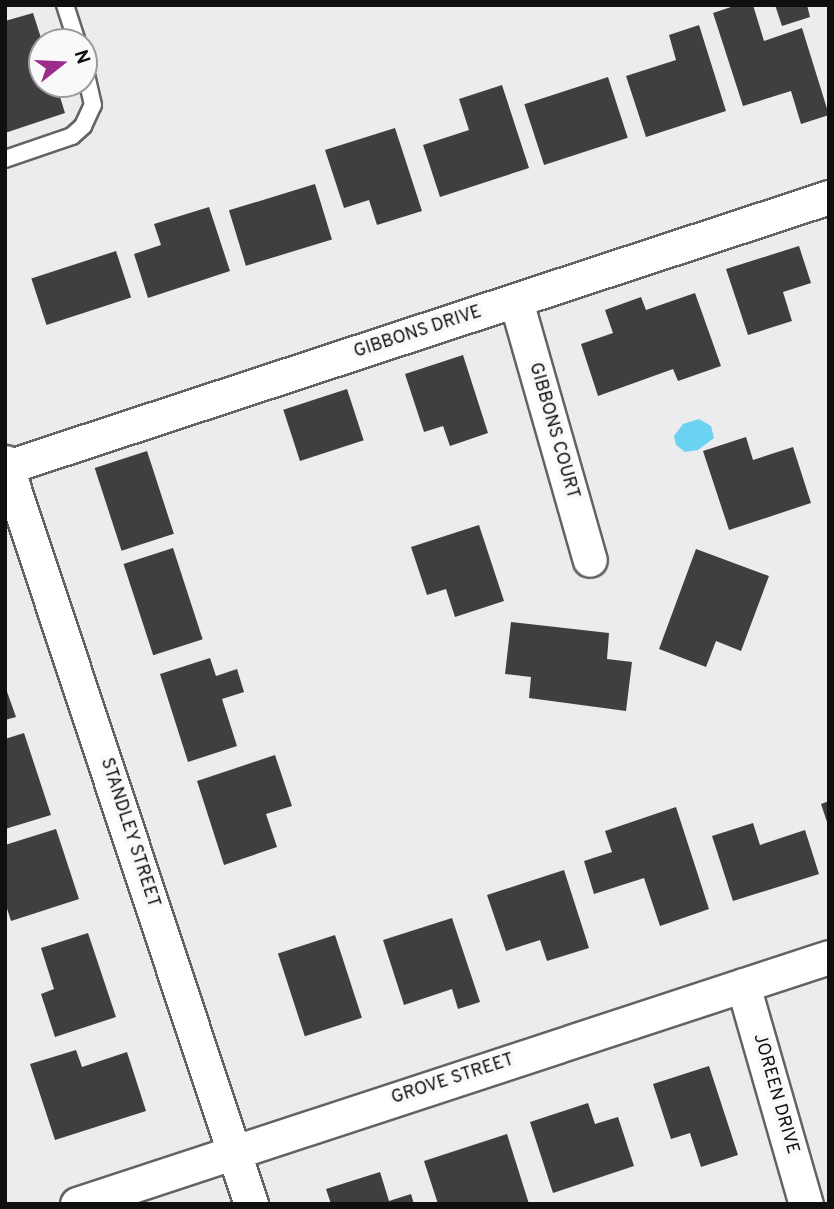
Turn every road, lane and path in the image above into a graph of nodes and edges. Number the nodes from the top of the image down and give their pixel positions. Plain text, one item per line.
1 (65, 5) edge
2 (72, 28) edge
3 (91, 98) edge
4 (5, 159) edge
5 (829, 197) edge
6 (516, 301) junction
7 (6, 465) edge
8 (590, 560) dead end
9 (829, 957) edge
10 (743, 985) junction
11 (235, 1152) junction
12 (77, 1204) edge
13 (251, 1204) edge
14 (806, 1204) edge

1 - 2 lane
3 - 4 lane
5 - 6 street, GIBBONS DRIVE
6 - 7 street, GIBBONS DRIVE
6 - 8 street, GIBBONS COURT
7 - 11 street, STANDLEY STREET
9 - 10 street, GROVE STREET
10 - 11 street, GROVE STREET
10 - 14 street, JOREEN DRIVE
11 - 12 street, GROVE STREET
11 - 13 street, STANDLEY STREET

